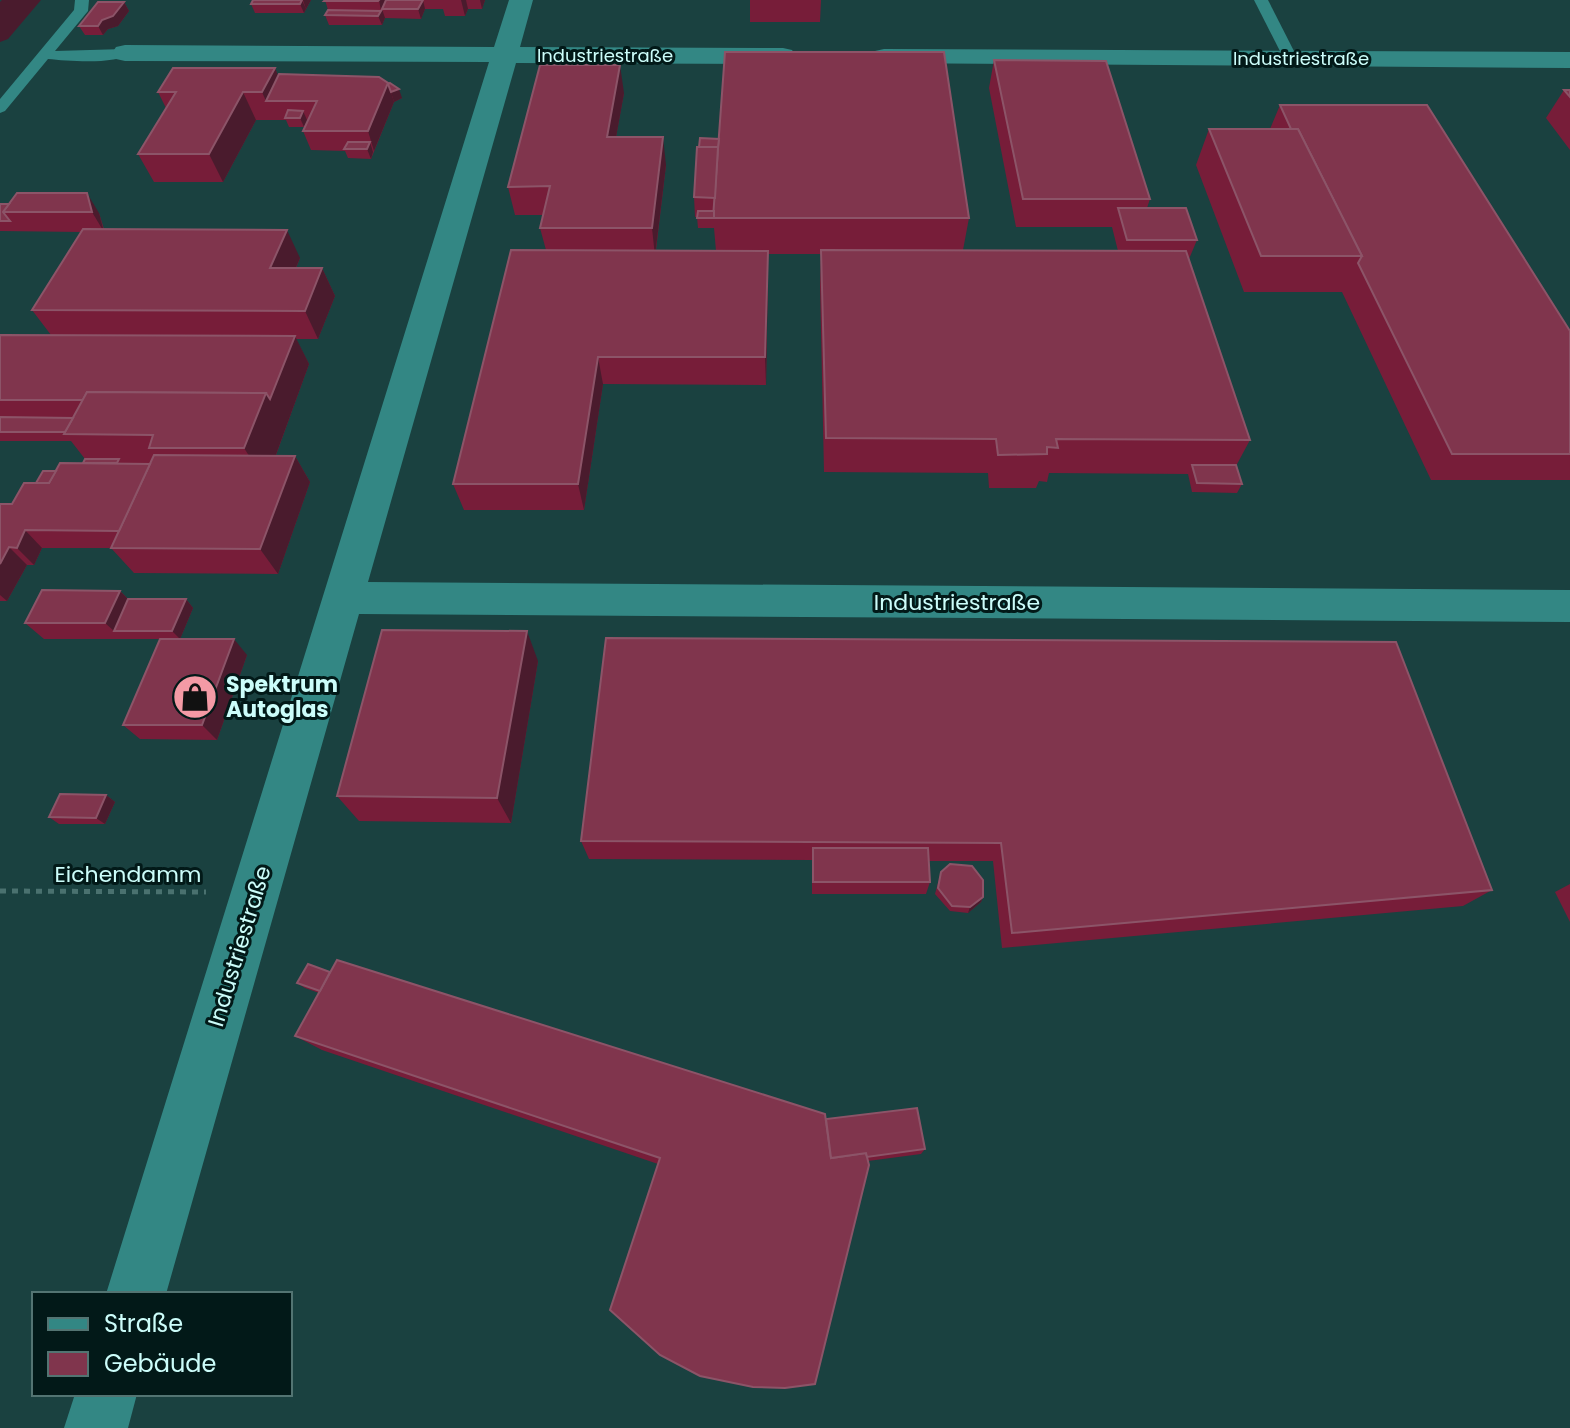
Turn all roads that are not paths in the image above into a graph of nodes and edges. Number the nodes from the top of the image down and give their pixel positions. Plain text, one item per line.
1 (82, 0) edge
2 (521, 0) edge
3 (1261, 0) edge
4 (125, 53) joint
5 (44, 55) junction
6 (505, 55) junction
7 (815, 57) edge
8 (861, 57) edge
9 (1291, 59) junction
10 (1570, 60) edge
11 (0, 108) edge
12 (343, 598) junction
13 (1570, 606) edge
14 (137, 1292) edge
15 (105, 1396) edge
16 (96, 1428) edge

1 - 5 lane
2 - 6 street, Industriestraße
3 - 9 lane
4 - 5 lane
4 - 6 street, Industriestraße
5 - 11 lane
6 - 7 street, Industriestraße
6 - 12 street, Industriestraße
8 - 9 street, Industriestraße
9 - 10 street, Industriestraße
12 - 13 street, Industriestraße
12 - 14 street, Industriestraße
15 - 16 street

